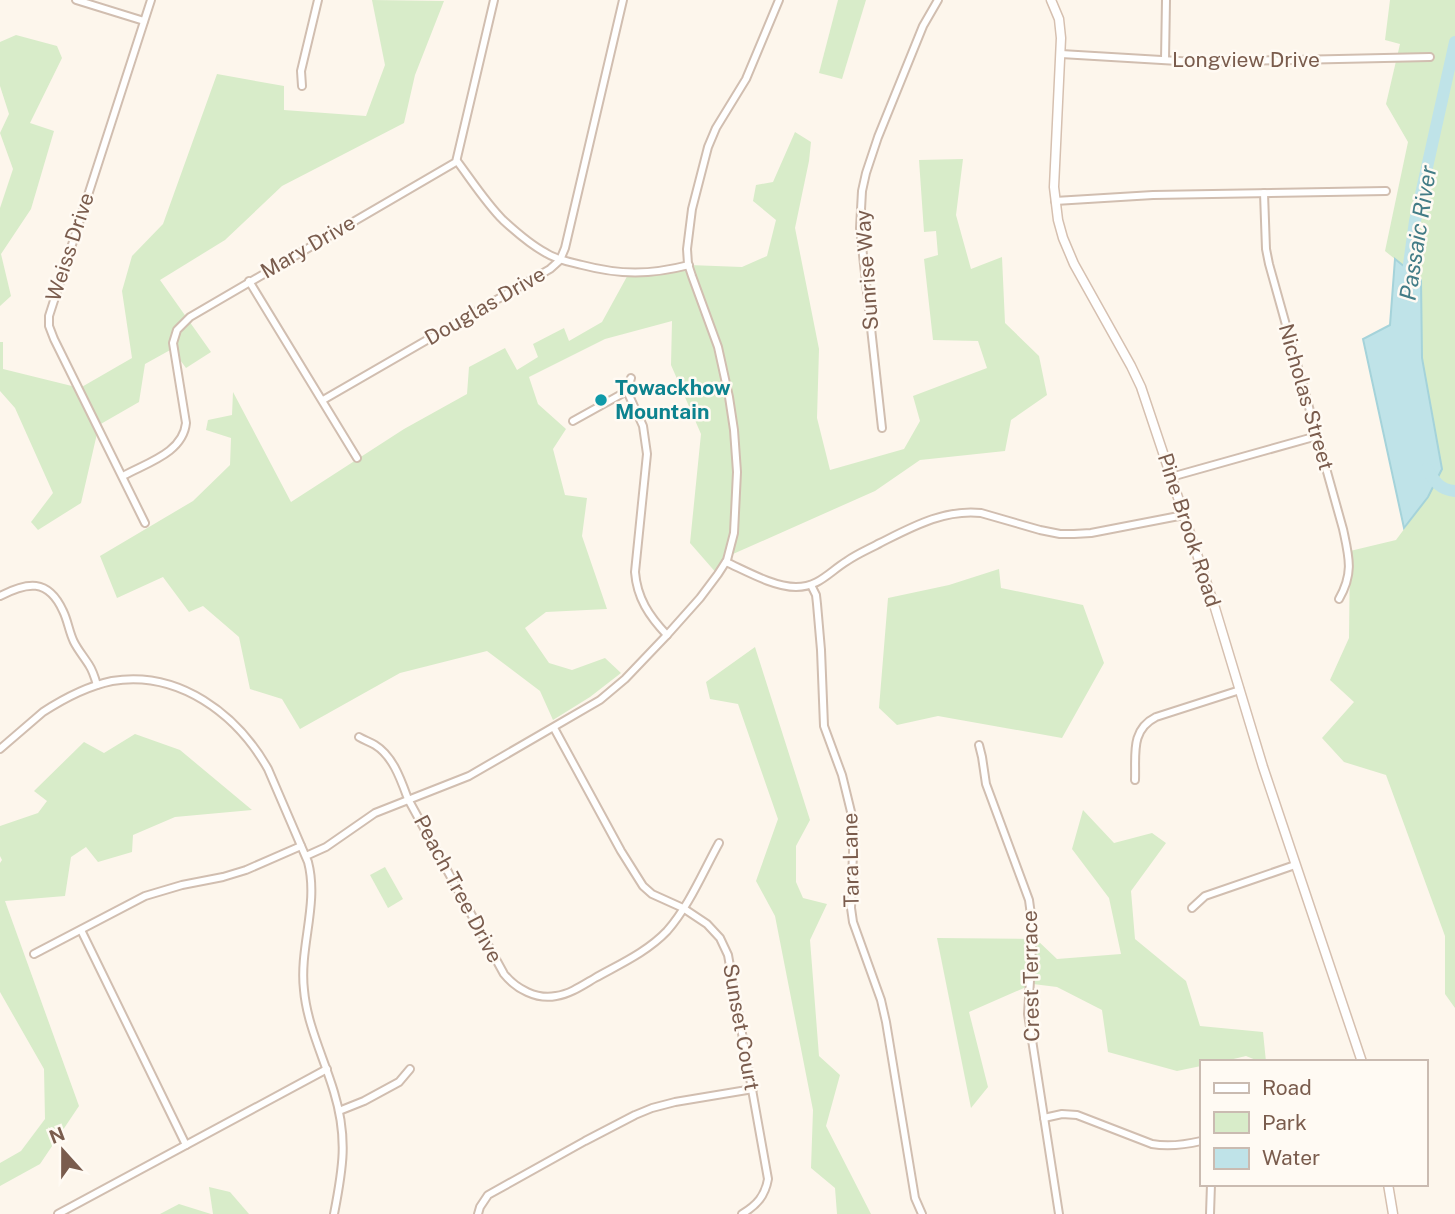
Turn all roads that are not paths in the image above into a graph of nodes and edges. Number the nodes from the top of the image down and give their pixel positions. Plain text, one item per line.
1 (76, 0) edge
2 (150, 0) edge
3 (318, 0) edge
4 (494, 0) edge
5 (623, 0) edge
6 (779, 0) edge
7 (938, 0) edge
8 (1051, 0) edge
9 (1166, 0) edge
10 (144, 21) junction
11 (1061, 54) junction
12 (1430, 57) dead end
13 (1165, 60) junction
14 (302, 86) dead end
15 (457, 161) junction
16 (1386, 191) dead end
17 (1264, 193) junction
18 (1055, 201) junction
19 (560, 260) junction
20 (689, 265) junction
21 (249, 281) junction
22 (631, 378) dead end
23 (627, 391) junction
24 (323, 400) junction
25 (573, 421) dead end
26 (882, 428) dead end
27 (1317, 436) junction
28 (358, 458) dead end
29 (122, 476) junction
30 (1171, 477) junction
31 (1184, 515) junction
32 (145, 523) dead end
33 (726, 562) junction
34 (811, 585) junction
35 (0, 596) edge
36 (1339, 600) dead end
37 (667, 635) junction
38 (97, 685) junction
39 (1240, 690) junction
40 (554, 728) junction
41 (359, 737) dead end
42 (979, 745) dead end
43 (0, 749) edge
44 (1135, 780) dead end
45 (408, 799) junction
46 (719, 843) dead end
47 (301, 846) junction
48 (306, 856) junction
49 (1295, 864) junction
50 (683, 908) junction
51 (1192, 908) dead end
52 (81, 930) junction
53 (34, 954) dead end
54 (1361, 1060) edge
55 (327, 1069) junction
56 (410, 1069) dead end
57 (753, 1089) junction
58 (339, 1111) junction
59 (1044, 1118) junction
60 (1200, 1141) edge
61 (186, 1145) junction
62 (1211, 1186) edge
63 (1388, 1186) edge
64 (62, 1213) edge
65 (334, 1214) edge
66 (478, 1214) edge
67 (742, 1214) edge
68 (922, 1214) edge
69 (1059, 1214) edge
70 (1210, 1214) edge
71 (1393, 1214) edge

1 - 10 street
2 - 10 street, Weiss Drive
3 - 14 street
4 - 15 street
5 - 19 street, Douglas Drive
6 - 20 street
7 - 26 street, Sunrise Way
8 - 11 street, Pine Brook Road
9 - 13 street
10 - 29 street, Weiss Drive
11 - 13 street, Longview Drive
11 - 18 street, Pine Brook Road
12 - 13 street, Longview Drive
15 - 19 street
15 - 21 street, Mary Drive
16 - 17 street
17 - 18 street
17 - 27 street, Nicholas Street
18 - 30 street, Pine Brook Road
19 - 20 street
19 - 24 street, Douglas Drive
20 - 33 street
21 - 24 street
21 - 29 street, Mary Drive
22 - 23 street
23 - 25 street
23 - 37 street
24 - 28 street
27 - 30 street
27 - 36 street, Nicholas Street
29 - 32 street, Weiss Drive
30 - 31 street, Pine Brook Road
31 - 34 street
31 - 39 street, Pine Brook Road
33 - 34 street
33 - 37 street
34 - 68 street, Tara Lane
35 - 38 street
37 - 40 street
38 - 43 street
38 - 47 street
39 - 44 street
39 - 49 street, Pine Brook Road
40 - 45 street
40 - 50 street, Sunset Court
41 - 45 street, Peach Tree Drive
42 - 59 street, Crest Terrace
45 - 48 street
45 - 50 street, Peach Tree Drive
46 - 50 street, Peach Tree Drive
47 - 48 street
47 - 52 street
48 - 55 street
49 - 51 street
49 - 54 street, Pine Brook Road
50 - 57 street, Sunset Court
52 - 53 street
52 - 61 street
55 - 58 street
55 - 61 street
56 - 58 street
57 - 66 street
57 - 67 street, Sunset Court
58 - 65 street
59 - 60 street
59 - 69 street, Crest Terrace
61 - 64 street
62 - 70 street
63 - 71 street

